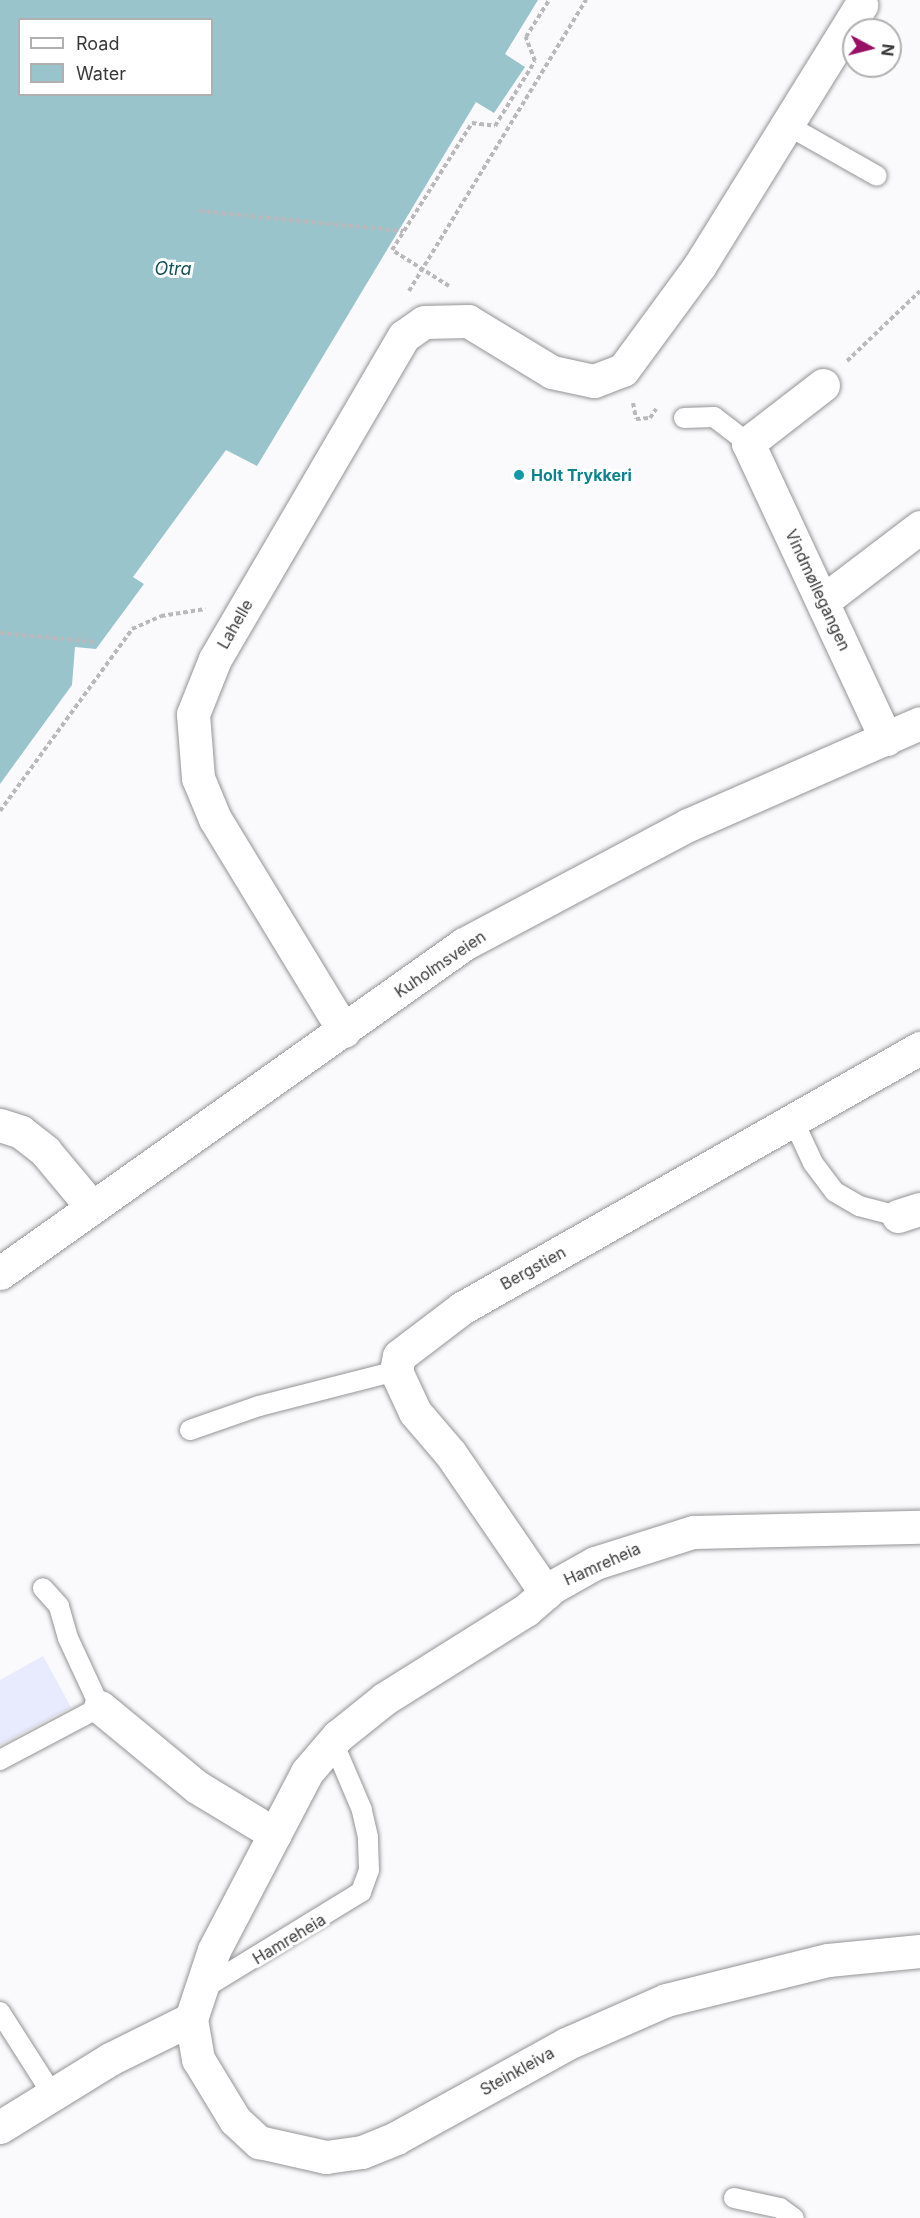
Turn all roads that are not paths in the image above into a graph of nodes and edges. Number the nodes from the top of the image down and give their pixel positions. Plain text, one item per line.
1 (861, 5) dead end
2 (787, 125) junction
3 (877, 176) dead end
4 (823, 385) road end
5 (684, 418) dead end
6 (748, 443) junction
7 (920, 527) edge
8 (823, 601) junction
9 (920, 723) edge
10 (886, 739) junction
11 (344, 1031) junction
12 (920, 1048) edge
13 (795, 1122) junction
14 (0, 1125) edge
15 (91, 1206) junction
16 (909, 1212) edge
17 (0, 1273) edge
18 (396, 1371) junction
19 (190, 1430) dead end
20 (920, 1527) edge
21 (43, 1588) dead end
22 (546, 1593) junction
23 (100, 1707) junction
24 (333, 1742) junction
25 (0, 1760) edge
26 (275, 1834) junction
27 (920, 1951) edge
28 (196, 2004) junction
29 (0, 2012) edge
30 (51, 2092) junction
31 (0, 2127) edge
32 (734, 2198) dead end
33 (794, 2218) edge

1 - 2 street
2 - 3 lane
2 - 11 street, Lahelle
4 - 6 street
5 - 6 lane, Vindmøllegangen
6 - 8 street, Vindmøllegangen
7 - 8 street
8 - 10 street, Vindmøllegangen
9 - 10 street, Kuholmsveien
10 - 11 street, Kuholmsveien
11 - 15 street, Kuholmsveien
12 - 13 street, Bergstien
13 - 16 lane
13 - 18 street, Bergstien
14 - 15 street
15 - 17 street, Kuholmsveien
18 - 19 lane
18 - 22 street
20 - 22 street, Hamreheia
21 - 23 lane
22 - 24 street, Hamreheia
23 - 25 lane
23 - 26 street
24 - 26 street, Hamreheia
24 - 28 lane, Hamreheia
26 - 28 street, Hamreheia
27 - 28 street, Steinkleiva
28 - 30 street, Hamreheia
29 - 30 lane
30 - 31 street, Hamreheia
32 - 33 lane

